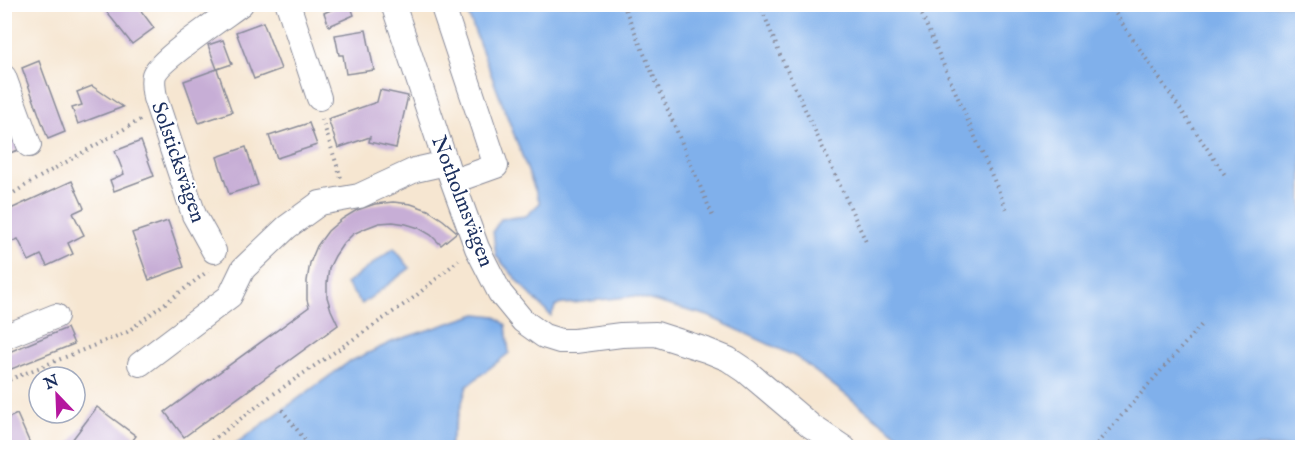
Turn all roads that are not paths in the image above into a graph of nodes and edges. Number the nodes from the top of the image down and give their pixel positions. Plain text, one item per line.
1 (241, 4) edge
2 (288, 4) edge
3 (393, 4) edge
4 (442, 4) edge
5 (4, 77) edge
6 (319, 98) dead end
7 (29, 145) dead end
8 (450, 172) junction
9 (214, 251) road end
10 (56, 316) dead end
11 (4, 337) edge
12 (140, 364) dead end
13 (844, 447) edge

1 - 9 street, Solsticksvägen
2 - 6 street
3 - 8 street, Notholmsvägen
4 - 8 street
5 - 7 street
8 - 12 street
8 - 13 street, Notholmsvägen
10 - 11 street

